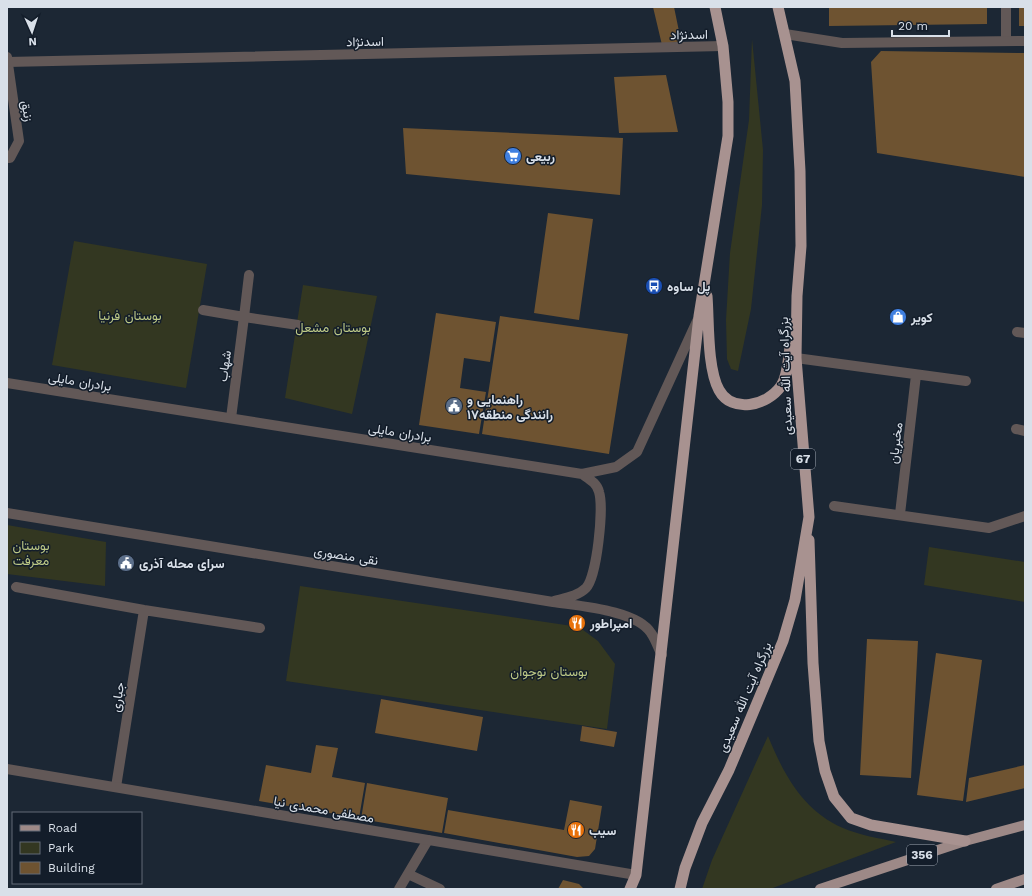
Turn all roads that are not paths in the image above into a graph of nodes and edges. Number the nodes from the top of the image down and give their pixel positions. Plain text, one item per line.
1 (715, 7) edge
2 (778, 7) edge
3 (1006, 7) edge
4 (785, 34) junction
5 (1025, 41) edge
6 (1006, 42) junction
7 (724, 46) junction
8 (7, 60) edge
9 (7, 158) edge
10 (706, 274) junction
11 (249, 275) dead end
12 (797, 296) junction
13 (203, 310) dead end
14 (699, 316) junction
15 (244, 317) junction
16 (298, 326) dead end
17 (796, 358) junction
18 (916, 375) junction
19 (966, 381) dead end
20 (7, 383) edge
21 (231, 418) junction
22 (582, 474) junction
23 (834, 506) dead end
24 (7, 513) edge
25 (900, 514) junction
26 (1025, 516) edge
27 (809, 517) junction
28 (16, 588) dead end
29 (553, 602) junction
30 (144, 610) junction
31 (260, 628) dead end
32 (662, 656) junction
33 (7, 769) edge
34 (116, 787) junction
35 (1025, 825) edge
36 (428, 840) junction
37 (965, 841) junction
38 (408, 874) junction
39 (636, 875) junction
40 (1025, 879) edge
41 (831, 887) edge
42 (400, 889) edge
43 (440, 889) edge
44 (630, 889) edge
45 (680, 889) edge
46 (820, 889) edge
47 (996, 889) edge

1 - 7 highway
2 - 4 highway, بزرگراه آیت الله سعیدی / 67
3 - 6 street
4 - 6 street
4 - 12 highway, بزرگراه آیت الله سعیدی / 67
5 - 6 street
7 - 8 street, اسدنژاد
7 - 10 highway
8 - 9 street, زنبق
10 - 12 highway
10 - 14 highway
11 - 15 street, شهاب
12 - 17 highway, بزرگراه آیت الله سعیدی / 67
13 - 15 street
14 - 22 street, برادران مایلی
14 - 32 highway
15 - 16 street
15 - 21 street, شهاب
17 - 18 street
17 - 27 highway, بزرگراه آیت الله سعیدی / 67
18 - 19 street
18 - 25 street, مخبریان
20 - 21 street, برادران مایلی
21 - 22 street, برادران مایلی
22 - 29 street
23 - 25 street
24 - 29 street, نقی منصوری
25 - 26 street
27 - 37 highway
27 - 45 highway, بزرگراه آیت الله سعیدی / 67
28 - 30 street
29 - 32 street, نقی منصوری
30 - 31 street
30 - 34 street, جباری
32 - 39 highway
33 - 34 street, مصطفی محمدی نیا
34 - 36 street, مصطفی محمدی نیا
35 - 37 main road, 356
36 - 38 street
36 - 39 street, مصطفی محمدی نیا
37 - 41 main road, 356
38 - 42 street
38 - 43 street
39 - 44 highway
40 - 47 main road
41 - 46 main road, 356

